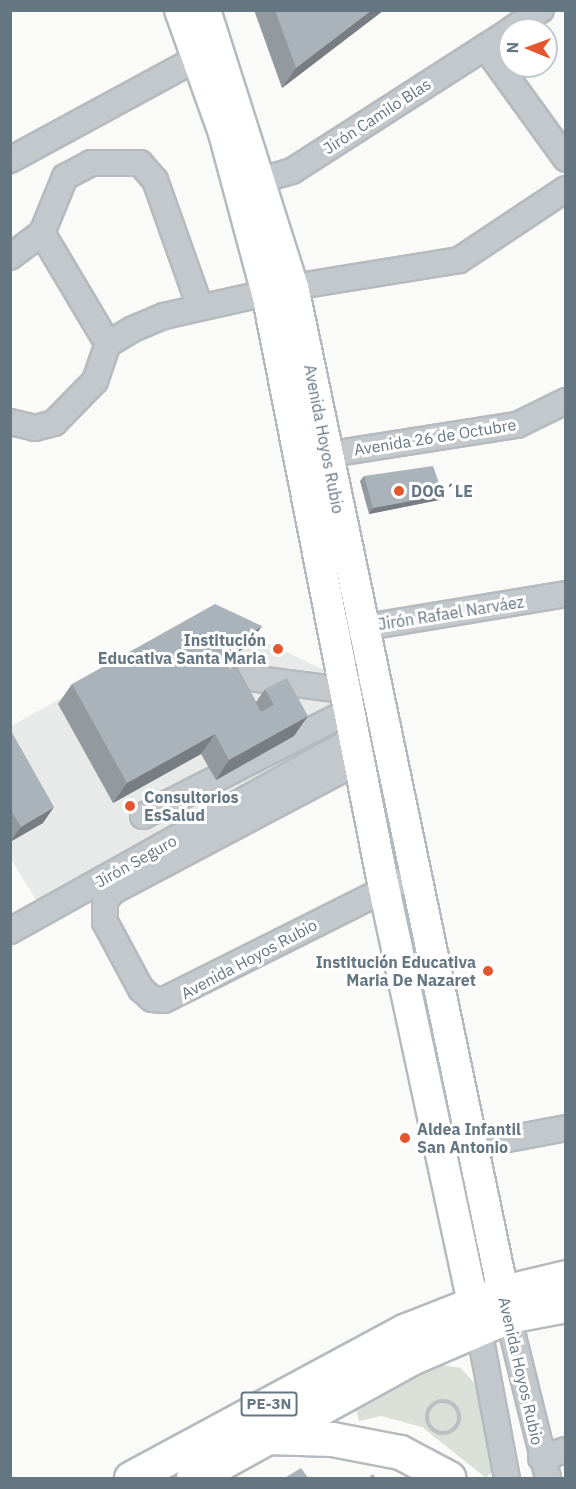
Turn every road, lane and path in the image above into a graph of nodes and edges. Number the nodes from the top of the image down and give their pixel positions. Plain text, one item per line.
1 (180, 10) edge
2 (205, 10) edge
3 (498, 38) edge
4 (485, 47) junction
5 (208, 51) junction
6 (566, 159) edge
7 (10, 160) edge
8 (250, 184) junction
9 (566, 189) edge
10 (42, 232) junction
11 (10, 257) edge
12 (280, 290) junction
13 (200, 307) junction
14 (108, 344) junction
15 (566, 402) edge
16 (10, 422) edge
17 (314, 456) junction
18 (566, 594) edge
19 (349, 630) junction
20 (242, 677) edge
21 (358, 716) junction
22 (142, 816) dead end
23 (412, 876) junction
24 (384, 888) junction
25 (10, 931) edge
26 (566, 1128) edge
27 (471, 1146) junction
28 (566, 1277) edge
29 (566, 1305) edge
30 (491, 1310) junction
31 (459, 1413) joint
32 (264, 1437) junction
33 (566, 1450) edge
34 (545, 1468) edge
35 (131, 1479) edge
36 (193, 1479) edge
37 (449, 1479) edge
38 (507, 1479) edge

1 - 5 main road, Avenida Hoyos Rubio
2 - 5 main road, Avenida Hoyos Rubio
3 - 4 street, Jirón Camilo Blas
4 - 6 street
4 - 8 street, Jirón Camilo Blas
5 - 7 street
5 - 8 main road, Avenida Hoyos Rubio
8 - 12 main road, Avenida Hoyos Rubio
9 - 12 street
10 - 11 street
10 - 13 street
10 - 14 street
12 - 13 street
12 - 17 main road, Avenida Hoyos Rubio
13 - 14 street
14 - 16 street
15 - 17 street, Avenida 26 de Octubre
17 - 19 main road, Avenida Hoyos Rubio
18 - 19 street, Jirón Rafael Narváez
19 - 21 main road, Avenida Hoyos Rubio
20 - 21 street
21 - 22 street
21 - 23 main road, Avenida Hoyos Rubio
21 - 24 main road, Avenida Hoyos Rubio
21 - 24 street, Avenida Hoyos Rubio
21 - 25 street, Jirón Seguro
23 - 24 street, Avenida Hoyos Rubio
23 - 27 main road, Avenida Hoyos Rubio
24 - 30 main road, Avenida Hoyos Rubio
26 - 27 street
27 - 30 main road, Avenida Hoyos Rubio
28 - 30 highway, PE-3N
29 - 30 highway, PE-3N
30 - 32 highway, PE-3N
30 - 34 street, Avenida Hoyos Rubio
30 - 35 highway, PE-3N
30 - 38 street, Avenida Hoyos Rubio
31 - 31 path
32 - 36 highway, PE-3N
32 - 37 highway
33 - 34 street

